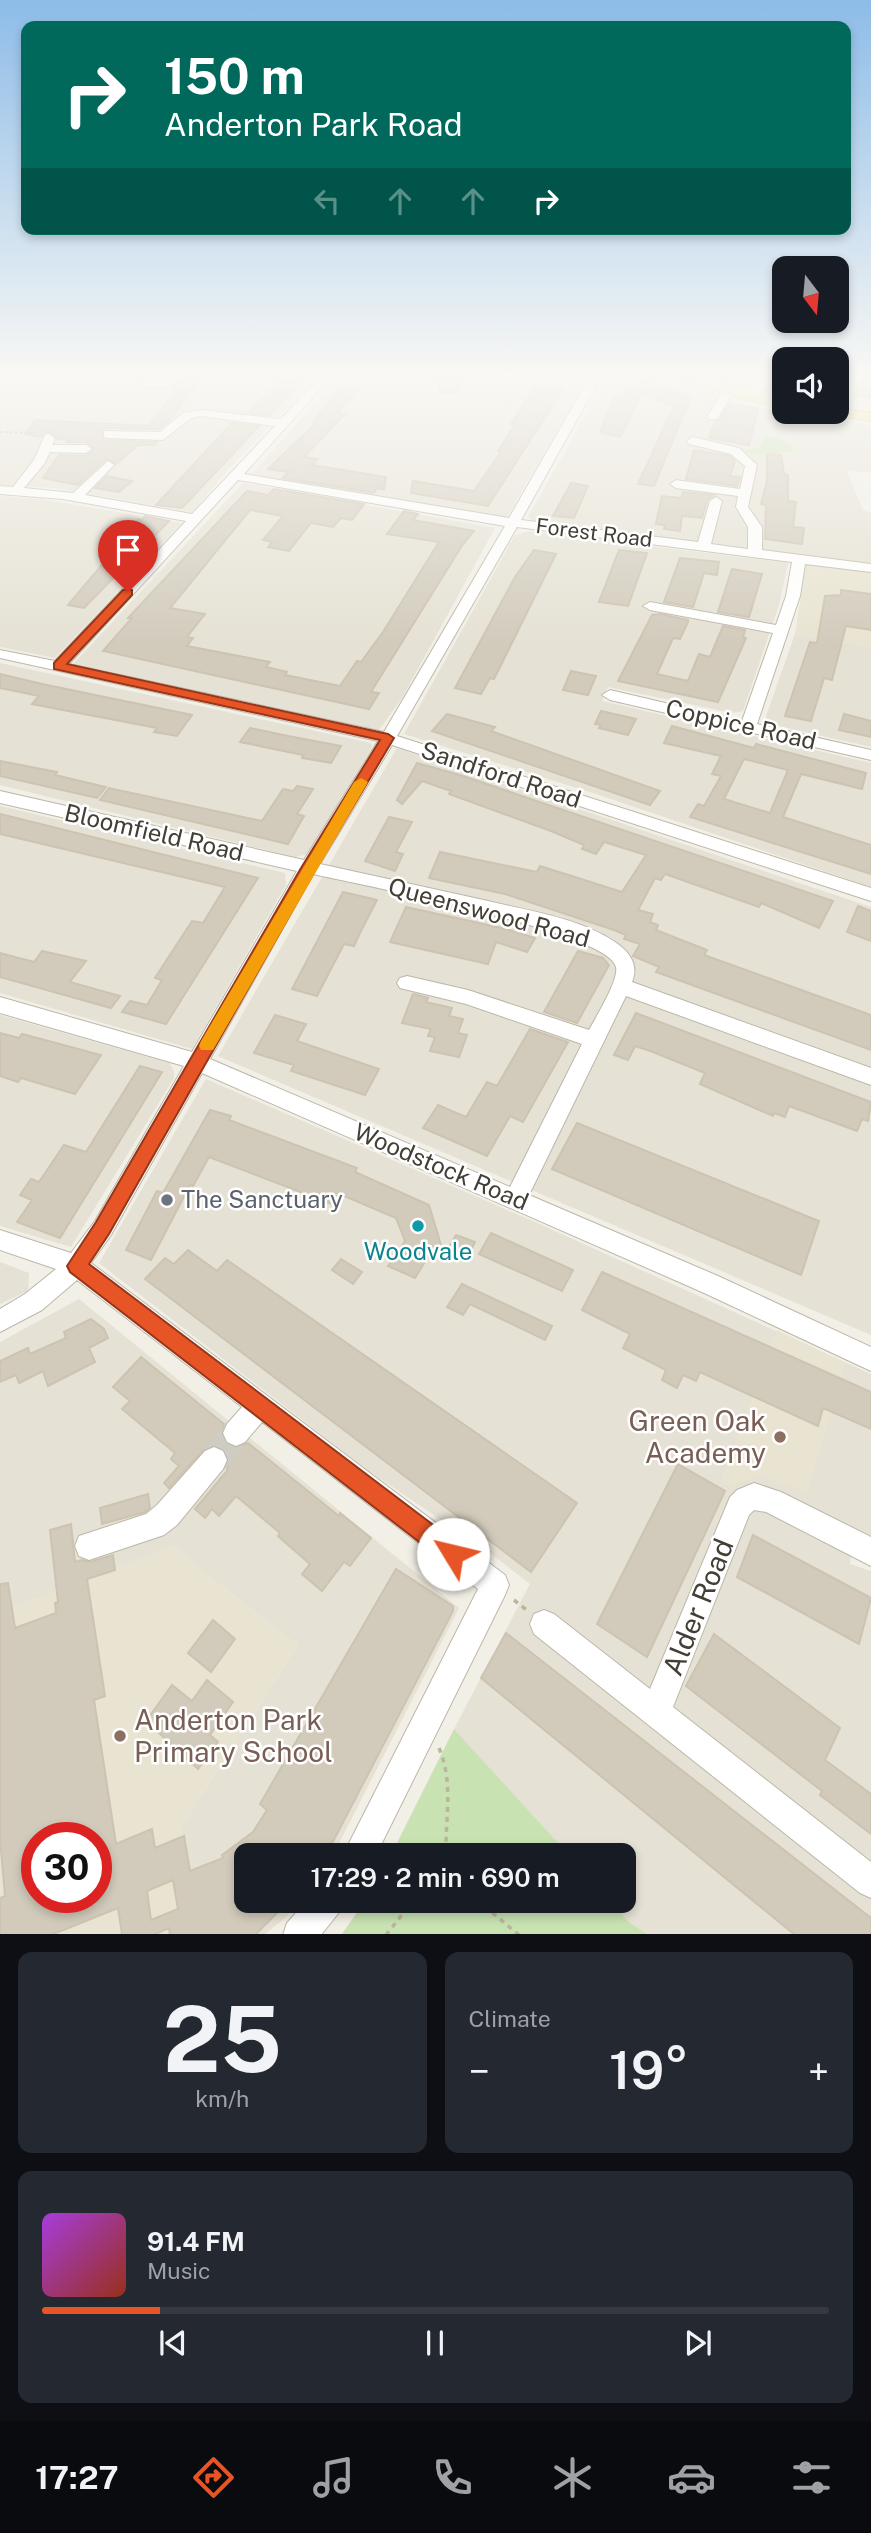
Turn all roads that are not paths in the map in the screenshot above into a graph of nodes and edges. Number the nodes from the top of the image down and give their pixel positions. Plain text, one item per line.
1 (35, 465) edge
2 (108, 465) dead end
3 (245, 465) edge
4 (546, 465) edge
5 (749, 465) edge
6 (235, 476) junction
7 (676, 483) dead end
8 (0, 490) edge
9 (17, 490) junction
10 (744, 493) junction
11 (76, 497) junction
12 (716, 501) dead end
13 (197, 519) junction
14 (513, 523) junction
15 (704, 546) junction
16 (755, 552) junction
17 (799, 558) junction
18 (871, 559) edge
19 (825, 562) junction
20 (871, 568) edge
21 (650, 607) dead end
22 (781, 630) junction
23 (0, 654) edge
24 (59, 666) junction
25 (610, 695) dead end
26 (748, 727) junction
27 (388, 738) junction
28 (871, 755) edge
29 (0, 797) edge
30 (308, 868) junction
31 (871, 895) edge
32 (407, 983) dead end
33 (621, 986) junction
34 (0, 1005) edge
35 (594, 1040) junction
36 (197, 1062) junction
37 (871, 1077) edge
38 (516, 1199) junction
39 (0, 1240) edge
40 (77, 1266) junction
41 (0, 1321) edge
42 (871, 1359) edge
43 (260, 1405) junction
44 (236, 1433) tunnel mouth
45 (214, 1460) tunnel mouth
46 (89, 1546) dead end
47 (871, 1552) edge
48 (544, 1624) road end
49 (655, 1714) junction
50 (365, 1843) edge
51 (871, 1882) edge
52 (318, 1913) edge
53 (299, 1934) edge

1 - 9 street
2 - 11 street
3 - 6 street
4 - 14 street
5 - 10 street
6 - 13 street
6 - 14 street, Forest Road
7 - 10 street
8 - 9 street
9 - 11 street
10 - 16 street
11 - 13 street
12 - 15 street
13 - 24 street
14 - 15 street, Forest Road
14 - 27 street
15 - 16 street, Forest Road
16 - 17 street, Forest Road
17 - 19 street, Forest Road
17 - 22 street
18 - 19 street
19 - 20 street, Forest Road
21 - 22 street
22 - 26 street
23 - 24 street, Sandford Road
24 - 27 street, Sandford Road
25 - 26 street, Coppice Road
26 - 28 street, Coppice Road
27 - 30 street
27 - 31 street, Sandford Road
29 - 30 street, Bloomfield Road
30 - 33 street, Queenswood Road
30 - 36 street
32 - 35 street
33 - 35 street
33 - 37 street
34 - 36 street, Woodstock Road
35 - 38 street
36 - 38 street, Woodstock Road
36 - 40 street
38 - 42 street, Woodstock Road
39 - 40 street
40 - 41 street
40 - 43 street
43 - 44 street
43 - 50 street
45 - 46 street
47 - 49 street, Alder Road
48 - 49 street, Alder Road
49 - 51 street
52 - 53 street

